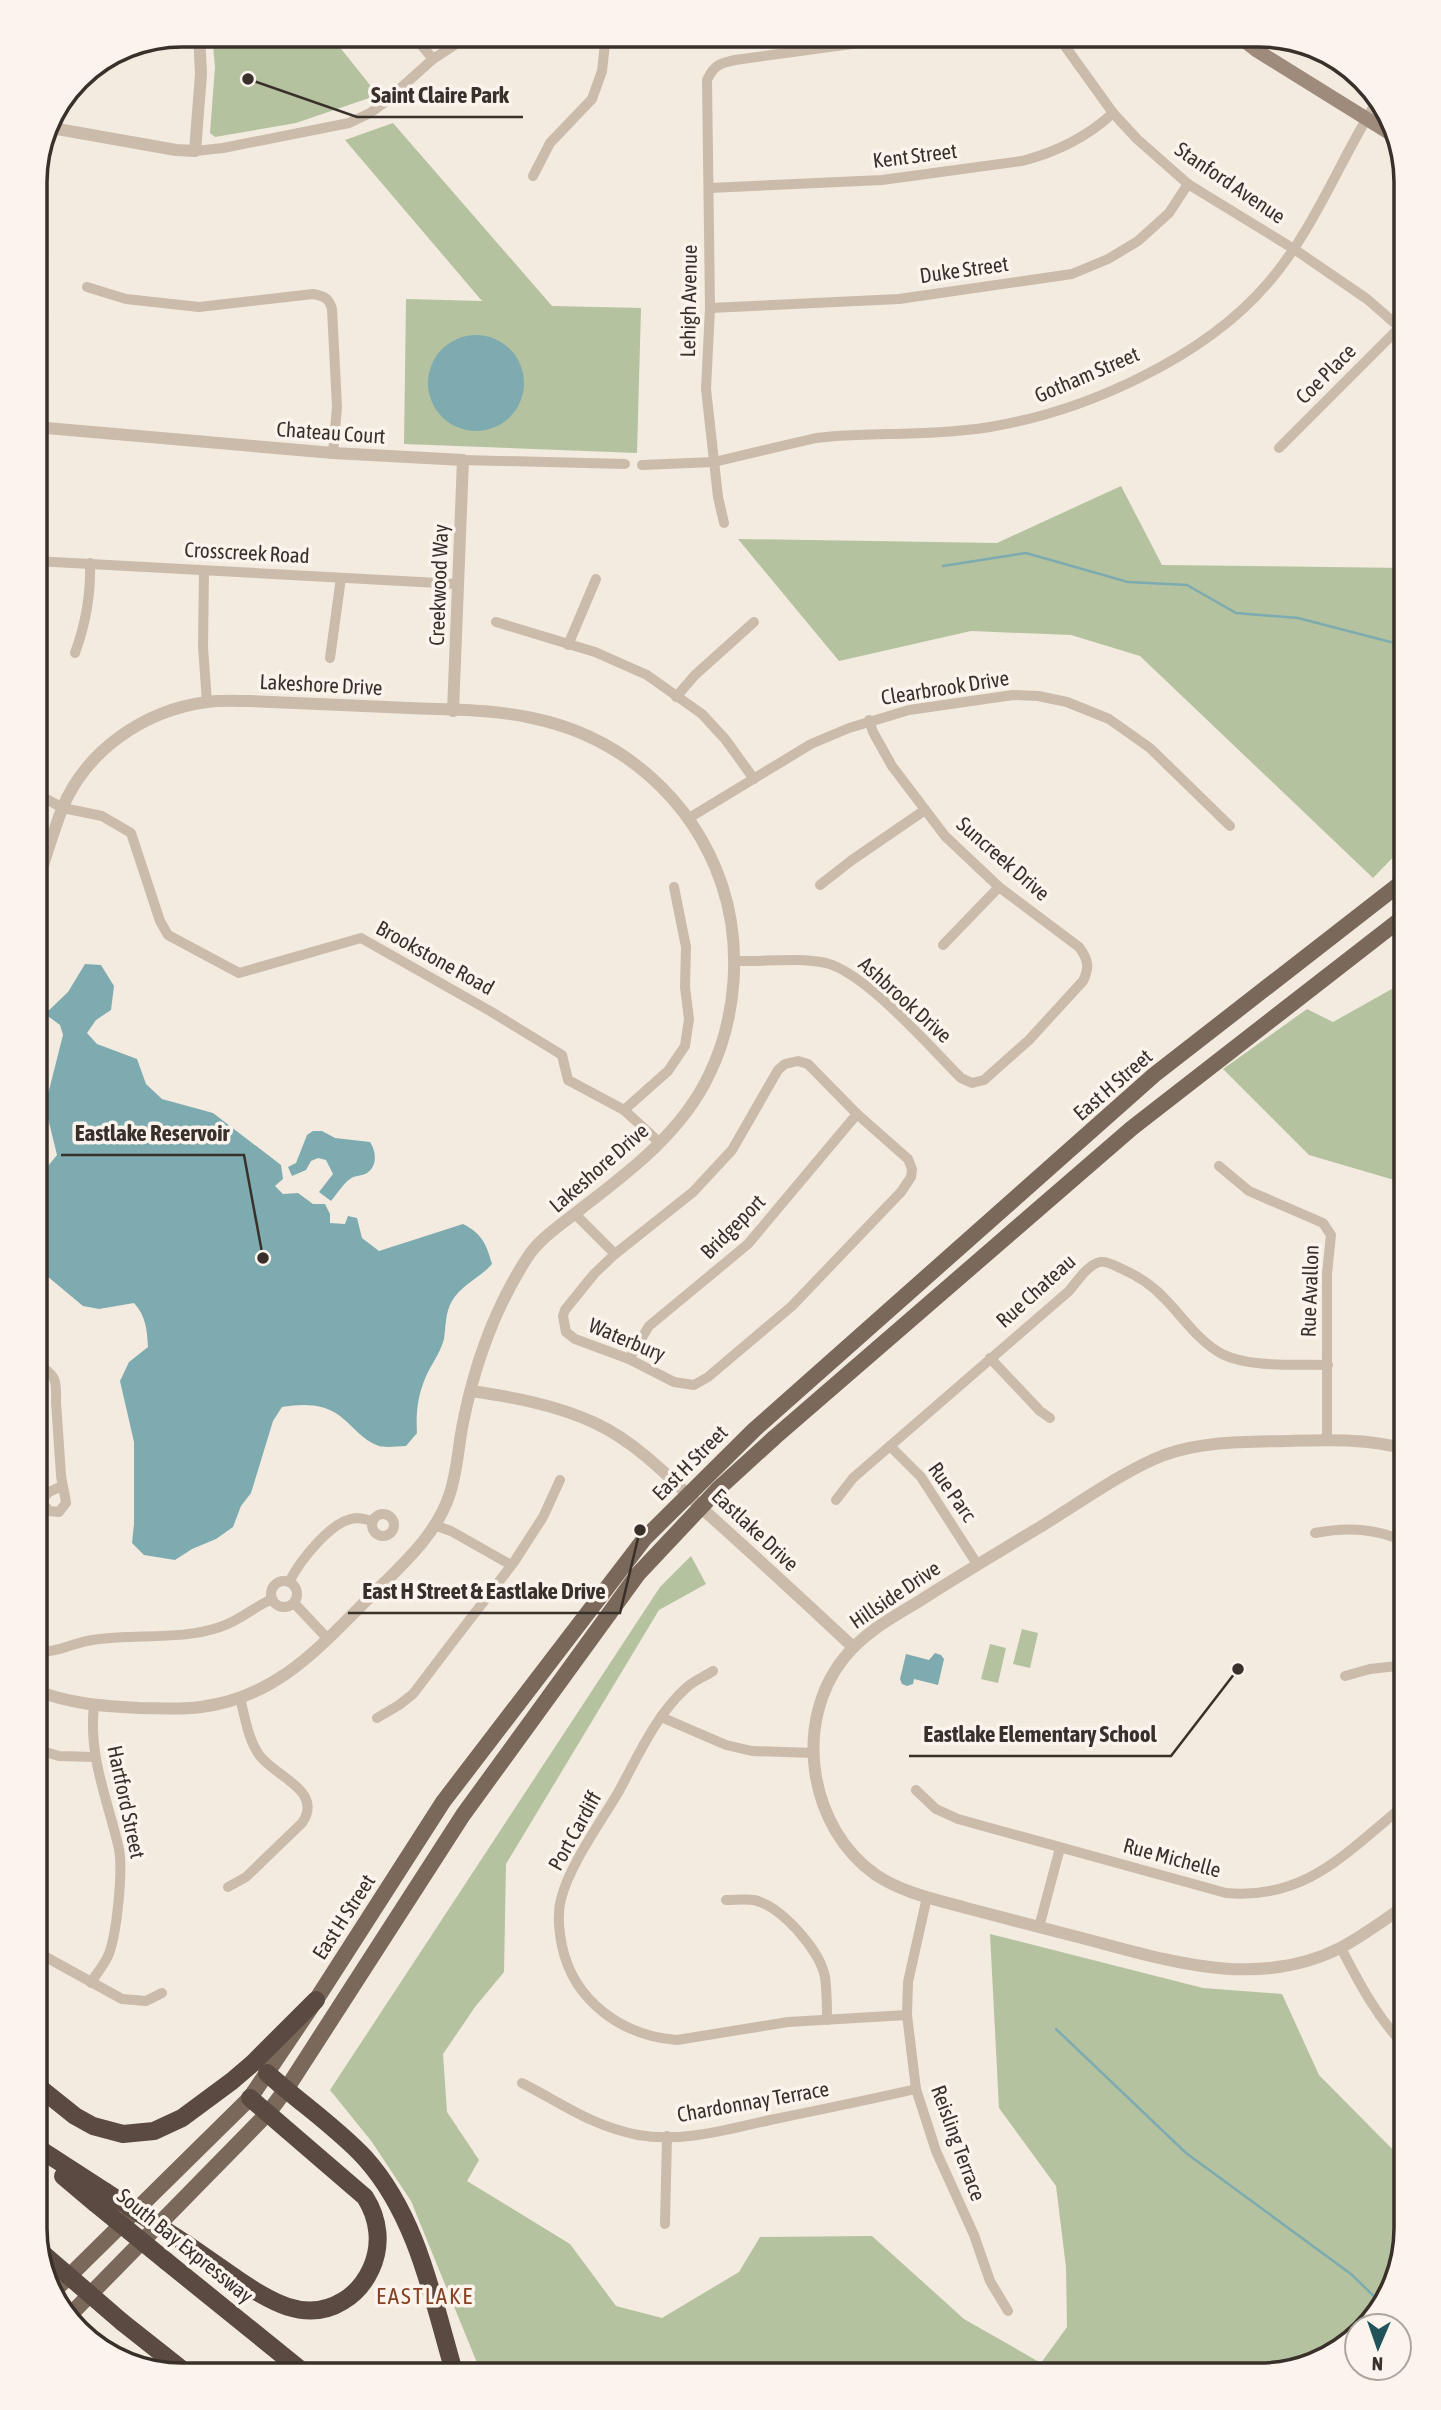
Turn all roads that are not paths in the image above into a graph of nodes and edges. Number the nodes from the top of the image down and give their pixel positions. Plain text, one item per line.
1 (200, 47) edge
2 (423, 47) edge
3 (451, 47) edge
4 (605, 47) edge
5 (826, 48) edge
6 (1066, 48) edge
7 (1253, 48) edge
8 (433, 59) junction
9 (1372, 109) edge
10 (1112, 113) junction
11 (1366, 118) junction
12 (57, 129) edge
13 (1384, 129) edge
14 (195, 151) junction
15 (533, 176) dead end
16 (1188, 184) junction
17 (709, 188) junction
18 (1294, 249) junction
19 (87, 287) dead end
20 (710, 308) junction
21 (1394, 322) edge
22 (1394, 339) edge
23 (48, 428) edge
24 (1279, 448) dead end
25 (333, 453) junction
26 (463, 460) junction
27 (714, 462) junction
28 (625, 464) dead end
29 (642, 465) dead end
30 (724, 523) dead end
31 (48, 561) edge
32 (90, 563) junction
33 (204, 571) junction
34 (341, 578) junction
35 (596, 579) dead end
36 (457, 584) junction
37 (496, 622) dead end
38 (754, 622) dead end
39 (568, 645) junction
40 (75, 653) dead end
41 (330, 658) dead end
42 (677, 697) junction
43 (207, 702) junction
44 (453, 711) junction
45 (869, 720) junction
46 (754, 779) junction
47 (48, 800) edge
48 (63, 808) junction
49 (925, 810) junction
50 (689, 818) junction
51 (1230, 826) dead end
52 (48, 853) edge
53 (820, 886) dead end
54 (674, 887) dead end
55 (999, 887) junction
56 (1394, 888) edge
57 (1394, 924) edge
58 (943, 945) dead end
59 (734, 961) junction
60 (961, 1078) joint
61 (624, 1110) junction
62 (857, 1114) junction
63 (660, 1143) junction
64 (1219, 1166) dead end
65 (575, 1214) junction
66 (615, 1254) junction
67 (990, 1358) junction
68 (629, 1359) junction
69 (1328, 1365) junction
70 (47, 1369) edge
71 (471, 1391) junction
72 (1050, 1418) dead end
73 (1327, 1440) junction
74 (890, 1446) junction
75 (1394, 1447) edge
76 (560, 1480) dead end
77 (62, 1486) dead end
78 (688, 1494) junction
79 (836, 1500) dead end
80 (701, 1507) junction
81 (373, 1521) dead end
82 (434, 1525) junction
83 (1315, 1533) dead end
84 (1394, 1537) edge
85 (977, 1564) junction
86 (511, 1566) junction
87 (289, 1582) junction
88 (272, 1599) junction
89 (293, 1603) junction
90 (327, 1638) junction
91 (853, 1647) junction
92 (47, 1651) edge
93 (1394, 1666) edge
94 (713, 1671) dead end
95 (1345, 1676) dead end
96 (47, 1694) edge
97 (240, 1698) junction
98 (94, 1706) junction
99 (661, 1717) junction
100 (377, 1718) dead end
101 (47, 1753) edge
102 (814, 1753) junction
103 (94, 1758) junction
104 (916, 1790) dead end
105 (1394, 1814) edge
106 (1060, 1847) junction
107 (228, 1887) dead end
108 (927, 1898) junction
109 (726, 1900) dead end
110 (1394, 1913) edge
111 (1039, 1927) junction
112 (1341, 1948) junction
113 (47, 1958) edge
114 (91, 1983) junction
115 (162, 1993) dead end
116 (316, 2000) junction
117 (906, 2015) junction
118 (827, 2020) junction
119 (1394, 2035) edge
120 (267, 2073) junction
121 (522, 2083) dead end
122 (286, 2090) junction
123 (916, 2090) junction
124 (47, 2094) edge
125 (250, 2098) junction
126 (269, 2112) junction
127 (667, 2136) junction
128 (47, 2155) edge
129 (47, 2160) edge
130 (101, 2197) junction
131 (665, 2224) dead end
132 (52, 2262) edge
133 (54, 2271) edge
134 (75, 2283) junction
135 (60, 2285) edge
136 (75, 2310) edge
137 (1008, 2311) dead end
138 (172, 2362) edge
139 (291, 2362) edge
140 (451, 2362) edge

1 - 14 street
2 - 8 street
3 - 8 street
4 - 15 street
5 - 17 street, Lehigh Avenue
6 - 10 street, Stanford Avenue
7 - 11 main road
8 - 14 street
9 - 11 street, Gotham Street
10 - 16 street, Stanford Avenue
10 - 17 street, Kent Street
11 - 13 main road
11 - 18 street, Gotham Street
12 - 14 street
16 - 18 street, Stanford Avenue
16 - 20 street, Duke Street
17 - 20 street, Lehigh Avenue
18 - 21 street, Stanford Avenue
18 - 27 street, Gotham Street
19 - 25 street
20 - 27 street, Lehigh Avenue
22 - 24 street, Coe Place
23 - 25 street, Chateau Court
25 - 26 street, Chateau Court
26 - 28 street, Chateau Court
26 - 36 street, Creekwood Way
27 - 29 street, Gotham Street
27 - 30 street, Lehigh Avenue
31 - 32 street, Crosscreek Road
32 - 33 street, Crosscreek Road
32 - 40 street
33 - 34 street, Crosscreek Road
33 - 43 street
34 - 36 street, Crosscreek Road
34 - 41 street
35 - 39 street
36 - 44 street, Creekwood Way
37 - 39 street
38 - 42 street
39 - 42 street
42 - 46 street
43 - 44 street, Lakeshore Drive
43 - 48 street, Lakeshore Drive
44 - 50 street, Lakeshore Drive
45 - 46 street, Clearbrook Drive
45 - 49 street, Suncreek Drive
45 - 51 street, Clearbrook Drive
46 - 50 street, Clearbrook Drive
47 - 48 street, Brookstone Road
48 - 52 street, Lakeshore Drive
48 - 61 street, Brookstone Road
49 - 53 street
49 - 55 street, Suncreek Drive
50 - 59 street, Lakeshore Drive
54 - 61 street
55 - 58 street
55 - 60 street, Suncreek Drive
56 - 78 main road, East H Street
57 - 80 main road, East H Street
59 - 60 street, Ashbrook Drive
59 - 63 street, Lakeshore Drive
61 - 63 street, Brookstone Road
62 - 66 street, Waterbury
62 - 68 street, Bridgeport
62 - 68 street, Waterbury
63 - 65 street, Lakeshore Drive
64 - 69 street, Rue Avallon
65 - 66 street
65 - 71 street, Lakeshore Drive
66 - 68 street, Waterbury
67 - 69 street, Rue Chateau
67 - 72 street
67 - 74 street, Rue Chateau
69 - 73 street, Rue Avallon
70 - 77 street
71 - 78 street, Eastlake Drive
71 - 82 street, Lakeshore Drive
73 - 75 street, Hillside Drive
73 - 85 street, Hillside Drive
74 - 79 street, Rue Chateau
74 - 85 street, Rue Parc
76 - 86 street
78 - 80 street, Eastlake Drive
78 - 116 main road, East H Street
80 - 91 street, Eastlake Drive
80 - 122 main road, East H Street
81 - 87 street
82 - 86 street
82 - 90 street, Lakeshore Drive
83 - 84 street
85 - 91 street, Hillside Drive
86 - 100 street
87 - 88 street
87 - 89 street
88 - 89 street
88 - 92 street
89 - 90 street
90 - 97 street, Lakeshore Drive
91 - 102 street, Hillside Drive
93 - 95 street
94 - 99 street, Port Cardiff
96 - 98 street, Lakeshore Drive
97 - 98 street, Lakeshore Drive
97 - 107 street
98 - 103 street, Hartford Street
99 - 102 street
99 - 118 street, Port Cardiff
101 - 103 street
102 - 108 street, Hillside Drive
103 - 114 street, Hartford Street
104 - 106 street, Rue Michelle
105 - 106 street, Rue Michelle
106 - 111 street
108 - 111 street, Hillside Drive
108 - 117 street, Reisling Terrace
109 - 118 street
110 - 112 street, Hillside Drive
111 - 112 street, Hillside Drive
112 - 119 street
113 - 114 street
114 - 115 street
116 - 120 main road, East H Street
116 - 124 highway
117 - 118 street, Port Cardiff
117 - 123 street, Reisling Terrace
120 - 122 highway
120 - 125 main road, East H Street
121 - 127 street, Chardonnay Terrace
122 - 126 main road, East H Street
122 - 140 highway
123 - 127 street, Chardonnay Terrace
123 - 137 street, Reisling Terrace
125 - 126 highway
125 - 135 main road, East H Street
126 - 130 highway, bridge
126 - 136 main road, East H Street
127 - 131 street
128 - 130 highway
129 - 130 highway, South Bay Expressway
130 - 139 highway, South Bay Expressway, bridge
132 - 134 highway, bridge
133 - 134 highway, bridge
134 - 138 highway, bridge

